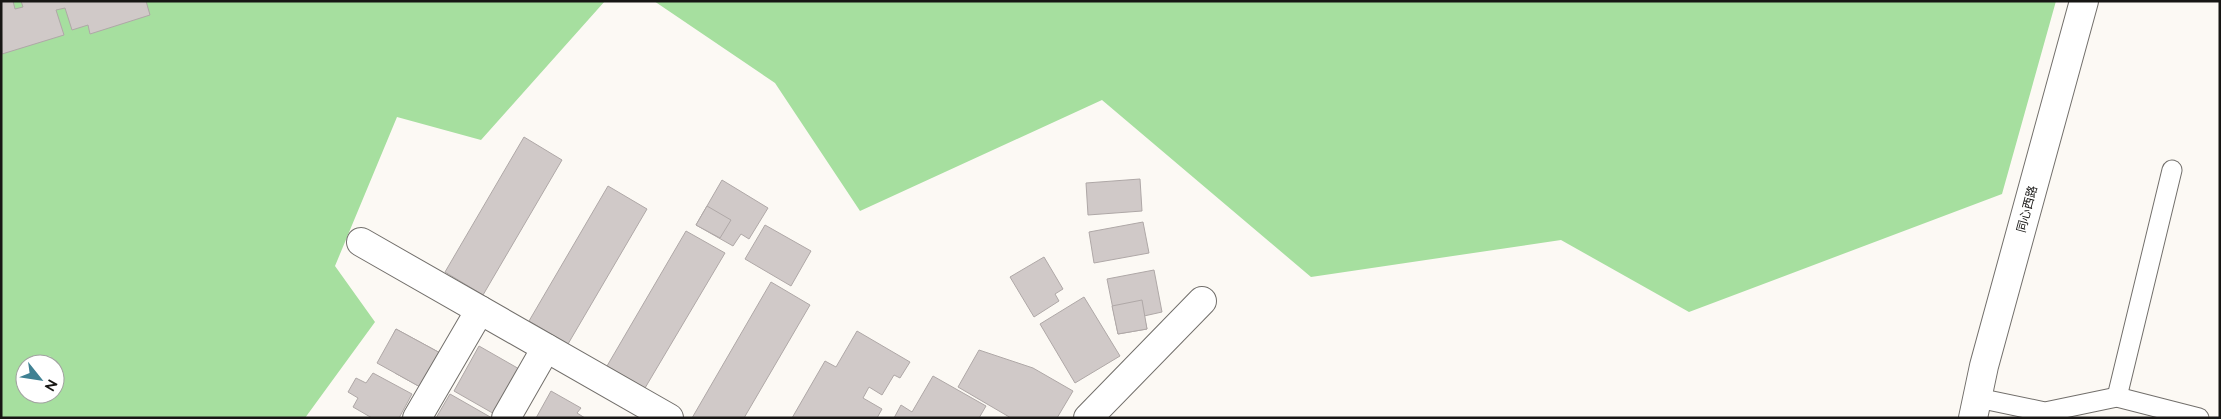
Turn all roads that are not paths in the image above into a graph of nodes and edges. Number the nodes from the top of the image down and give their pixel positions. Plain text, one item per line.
1 (2084, 1) edge
2 (2172, 170) dead end
3 (361, 242) dead end
4 (1202, 301) dead end
5 (480, 310) junction
6 (546, 348) junction
7 (2117, 397) junction
8 (1975, 408) edge
9 (417, 418) edge
10 (506, 418) edge
11 (669, 418) edge
12 (1088, 418) edge
13 (2199, 418) edge

1 - 8 street, 同心西路
2 - 7 lane
3 - 5 street
4 - 12 street
5 - 6 street
5 - 9 street
6 - 10 street
6 - 11 street
7 - 8 lane
7 - 13 lane

